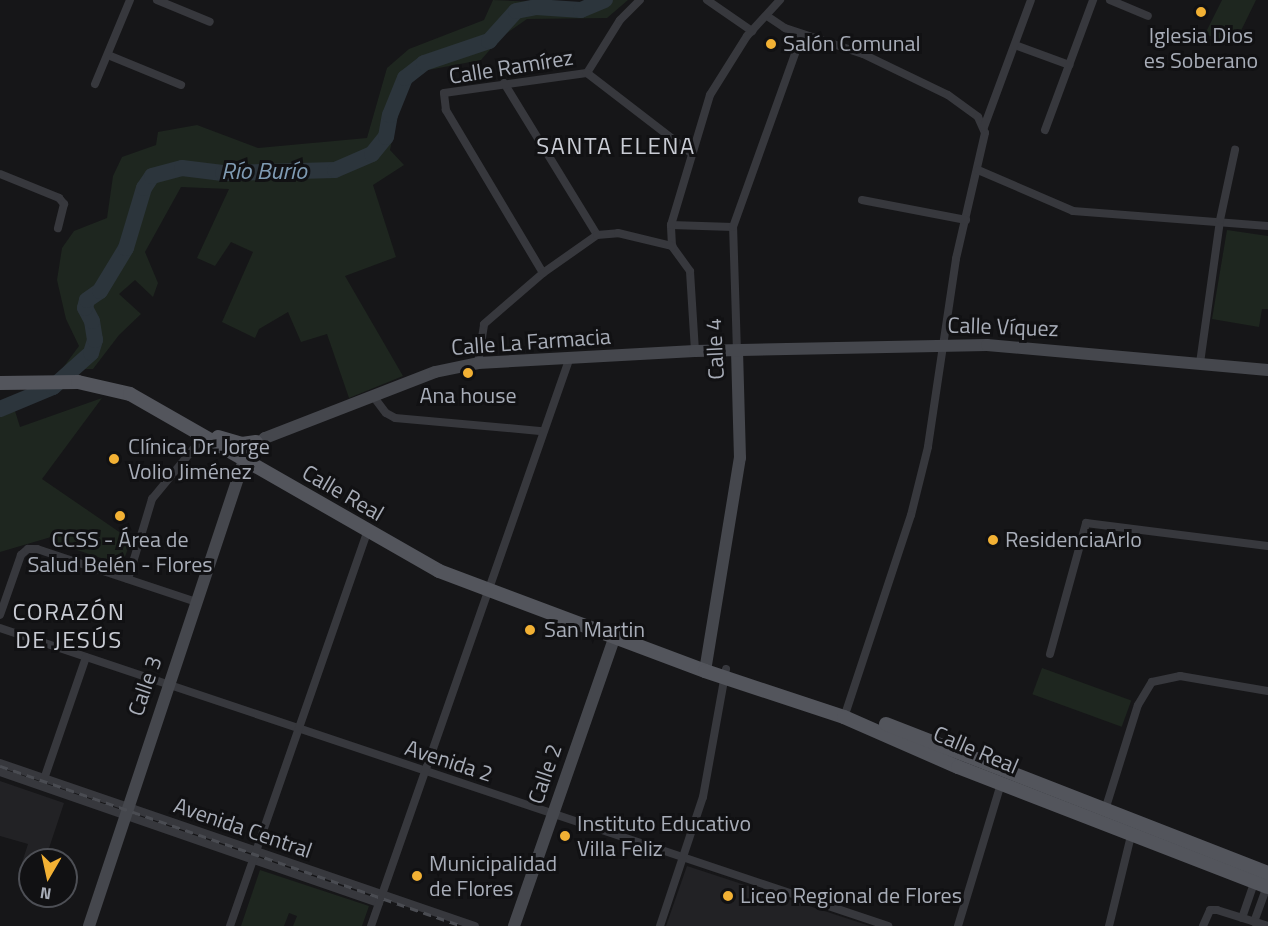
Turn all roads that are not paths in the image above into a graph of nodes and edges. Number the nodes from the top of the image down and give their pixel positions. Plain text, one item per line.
1 (130, 0) edge
2 (157, 0) edge
3 (640, 0) edge
4 (707, 0) edge
5 (780, 0) edge
6 (1031, 0) edge
7 (1093, 0) edge
8 (1110, 0) edge
9 (767, 16) junction
10 (1148, 16) dead end
11 (210, 21) dead end
12 (752, 30) junction
13 (802, 34) junction
14 (1015, 45) junction
15 (108, 55) junction
16 (1069, 65) junction
17 (587, 73) junction
18 (504, 83) junction
19 (95, 84) dead end
20 (181, 85) dead end
21 (984, 128) junction
22 (1045, 130) dead end
23 (1235, 150) dead end
24 (691, 153) junction
25 (978, 170) junction
26 (0, 174) edge
27 (862, 200) dead end
28 (966, 220) junction
29 (1220, 220) junction
30 (671, 225) junction
31 (1268, 226) edge
32 (733, 227) junction
33 (58, 228) dead end
34 (597, 234) junction
35 (672, 246) junction
36 (543, 273) junction
37 (945, 345) junction
38 (695, 351) junction
39 (737, 352) junction
40 (569, 360) junction
41 (478, 363) junction
42 (1200, 363) junction
43 (1268, 370) edge
44 (0, 383) edge
45 (372, 396) junction
46 (542, 431) junction
47 (204, 436) junction
48 (256, 442) junction
49 (244, 460) junction
50 (367, 531) junction
51 (1268, 546) edge
52 (128, 579) junction
53 (489, 590) junction
54 (196, 602) junction
55 (0, 615) edge
56 (0, 628) edge
57 (615, 636) junction
58 (1050, 654) dead end
59 (86, 657) junction
60 (706, 667) junction
61 (725, 673) junction
62 (168, 685) junction
63 (1268, 691) edge
64 (845, 712) junction
65 (297, 729) junction
66 (953, 751) junction
67 (0, 763) edge
68 (0, 772) edge
69 (425, 772) junction
70 (43, 782) junction
71 (1001, 784) junction
72 (1037, 784) junction
73 (1052, 803) junction
74 (1105, 810) junction
75 (125, 812) junction
76 (553, 815) junction
77 (1131, 836) junction
78 (1186, 842) junction
79 (254, 855) junction
80 (683, 860) junction
81 (1264, 882) edge
82 (381, 899) junction
83 (1242, 918) junction
84 (1254, 922) junction
85 (89, 926) edge
86 (230, 926) edge
87 (371, 926) edge
88 (475, 926) edge
89 (514, 926) edge
90 (660, 926) edge
91 (888, 926) edge
92 (958, 926) edge
93 (1109, 926) edge
94 (1203, 926) edge
95 (1268, 926) edge

1 - 15 street
2 - 11 street
3 - 17 street
4 - 12 street
5 - 9 street
6 - 14 street
7 - 16 street
8 - 10 street
9 - 12 street
9 - 13 street
12 - 24 street
13 - 21 street
13 - 32 street, Calle 4
14 - 16 street
14 - 21 street
15 - 19 street
15 - 20 street
16 - 22 street
17 - 18 street, Calle Ramírez
17 - 24 street, Calle Ramírez
18 - 34 street
18 - 36 street, Calle Ramírez
21 - 25 street
23 - 29 street
24 - 30 street
25 - 28 street
25 - 29 street
26 - 33 street
27 - 28 street
28 - 37 street
29 - 31 street
29 - 42 street
30 - 32 street
30 - 35 street
32 - 39 street, Calle 4
34 - 35 street
34 - 36 street
35 - 38 street
36 - 41 street
37 - 39 main road, Calle Víquez
37 - 42 main road, Calle Víquez
37 - 64 street
38 - 39 main road, Calle La Farmacia
38 - 40 main road, Calle La Farmacia
39 - 60 main road, Calle 4
40 - 41 main road, Calle La Farmacia
40 - 46 street
41 - 45 main road, Calle La Farmacia
42 - 43 main road, Calle Víquez
44 - 47 main road, Calle Real
45 - 46 street
45 - 48 main road, Calle La Farmacia
46 - 53 street
47 - 48 main road
47 - 49 main road, Calle Real
47 - 52 street
48 - 49 main road
49 - 50 main road, Calle Real
49 - 54 main road, Calle 3
50 - 53 main road, Calle Real
50 - 65 street
51 - 58 street
52 - 54 street
52 - 55 street
53 - 57 main road, Calle Real
53 - 69 street
54 - 62 main road, Calle 3
56 - 59 street, Avenida 2
57 - 60 main road, Calle Real
57 - 76 main road, Calle 2
59 - 62 street, Avenida 2
59 - 70 street
60 - 61 main road, Calle Real
61 - 64 main road, Calle Real
61 - 80 street
62 - 65 street, Avenida 2
62 - 75 main road, Calle 3
63 - 74 street
64 - 66 main road, Calle Real
64 - 71 main road, Calle Real
65 - 69 street, Avenida 2
65 - 79 street
66 - 71 main road
66 - 72 main road, Calle Real
67 - 70 street, Avenida Central
68 - 70 street, Avenida Central
69 - 76 street, Avenida 2
69 - 82 street
70 - 75 street, Avenida Central
71 - 72 main road
71 - 73 main road, Calle Real
71 - 92 street
72 - 74 main road, Calle Real
73 - 74 main road
73 - 77 main road, Calle Real
74 - 77 main road
74 - 78 main road, Calle Real
75 - 79 street, Avenida Central
75 - 85 main road, Calle 3
76 - 80 street, Avenida 2
76 - 89 main road, Calle 2
77 - 78 main road
77 - 81 main road, Calle Real
77 - 93 street
78 - 81 main road, Calle Real
79 - 82 street, Avenida Central
79 - 86 street
80 - 90 street
80 - 91 street, Avenida 2
81 - 83 street
81 - 84 street
82 - 87 street
82 - 88 street, Avenida Central
83 - 84 street
83 - 94 street
84 - 95 street

